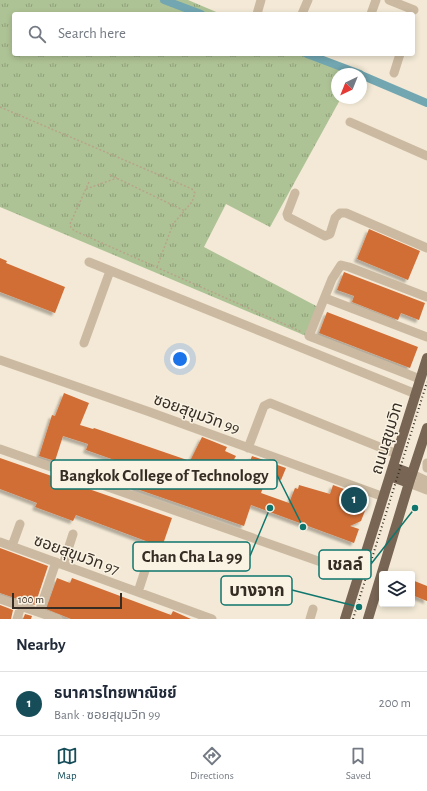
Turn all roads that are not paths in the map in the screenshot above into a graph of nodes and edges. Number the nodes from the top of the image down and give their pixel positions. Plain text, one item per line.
1 (261, 0) edge
2 (308, 0) edge
3 (376, 0) edge
4 (389, 0) edge
5 (418, 0) edge
6 (258, 12) edge
7 (303, 12) edge
8 (372, 12) edge
9 (414, 12) edge
10 (399, 56) edge
11 (394, 73) dead end
12 (350, 122) dead end
13 (427, 156) edge
14 (295, 193) dead end
15 (427, 248) edge
16 (89, 262) dead end
17 (110, 270) junction
18 (427, 297) edge
19 (325, 298) junction
20 (427, 337) edge
21 (84, 343) dead end
22 (427, 358) edge
23 (0, 360) edge
24 (420, 379) junction
25 (416, 394) junction
26 (427, 428) edge
27 (248, 448) junction
28 (0, 449) edge
29 (424, 450) edge
30 (397, 454) junction
31 (427, 463) edge
32 (427, 468) edge
33 (392, 471) junction
34 (410, 478) junction
35 (427, 481) edge
36 (427, 490) edge
37 (384, 497) junction
38 (20, 524) dead end
39 (73, 534) dead end
40 (0, 542) edge
41 (12, 546) junction
42 (152, 549) dead end
43 (59, 564) junction
44 (358, 575) junction
45 (138, 592) junction
46 (0, 599) edge
47 (21, 606) junction
48 (313, 609) dead end
49 (39, 612) junction
50 (17, 619) edge
51 (58, 619) edge
52 (212, 619) edge
53 (310, 619) edge
54 (345, 619) edge
55 (368, 619) edge

1 - 6 street
2 - 7 street
3 - 8 street
4 - 9 street
5 - 9 street
10 - 11 street
12 - 13 street
14 - 15 street
16 - 17 street
17 - 21 street
17 - 25 street
18 - 19 street
19 - 20 street
19 - 24 street
22 - 24 main road, ถนนสุขุมวิท
23 - 27 street, ซอยสุขุมวิท 99
24 - 25 main road, ถนนสุขุมวิท
25 - 30 main road, ถนนสุขุมวิท
26 - 29 main road
27 - 30 street
27 - 37 street, ซอยสุขุมวิท 99
28 - 44 street
29 - 34 main road
30 - 33 main road, ถนนสุขุมวิท
31 - 32 street
33 - 34 main road
33 - 37 main road, ถนนสุขุมวิท
34 - 35 street
34 - 36 street
34 - 55 main road
37 - 44 main road, ถนนสุขุมวิท
38 - 41 street
39 - 43 street
40 - 41 street, ซอยสุขุมวิท 97
41 - 43 street, ซอยสุขุมวิท 97
42 - 45 street
43 - 45 street, ซอยสุขุมวิท 97
43 - 49 street
44 - 54 main road, ถนนสุขุมวิท
45 - 52 street, ซอยสุขุมวิท 97
46 - 47 street
47 - 49 street
47 - 50 street
48 - 53 street
49 - 51 street

